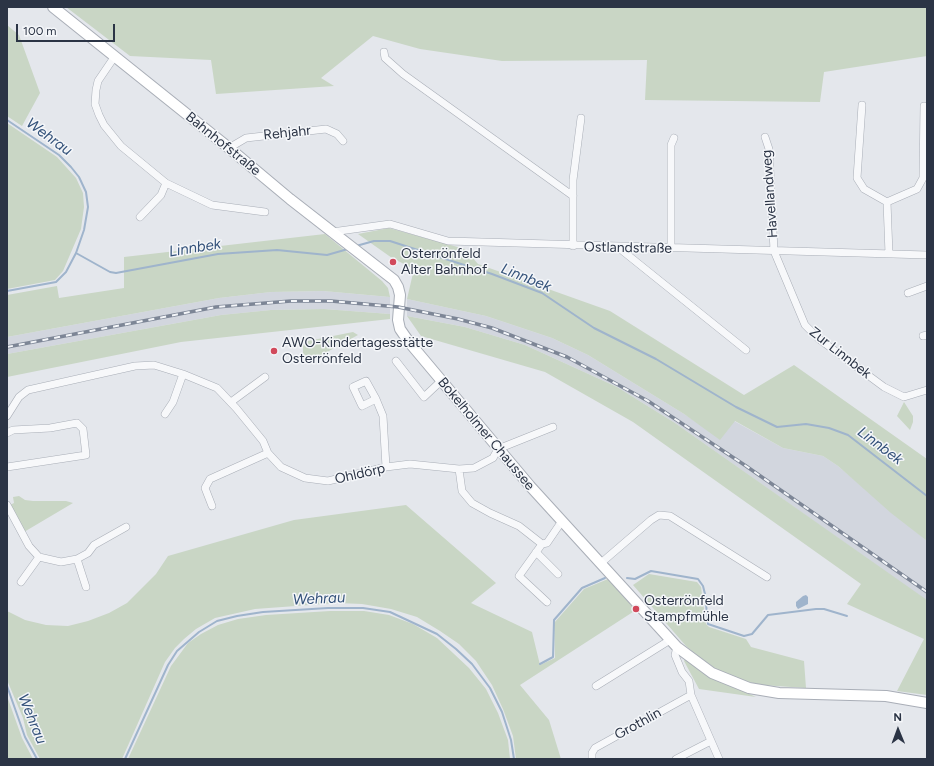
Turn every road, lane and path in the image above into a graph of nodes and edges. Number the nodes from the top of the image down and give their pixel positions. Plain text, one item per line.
1 (53, 7) edge
2 (384, 55) dead end
3 (115, 56) junction
4 (862, 105) dead end
5 (924, 106) dead end
6 (581, 118) dead end
7 (765, 137) dead end
8 (674, 138) dead end
9 (343, 141) dead end
10 (229, 148) junction
11 (166, 183) junction
12 (573, 196) junction
13 (887, 202) junction
14 (265, 212) dead end
15 (140, 217) dead end
16 (332, 232) junction
17 (573, 246) junction
18 (619, 248) junction
19 (671, 248) junction
20 (774, 250) junction
21 (889, 254) junction
22 (927, 256) edge
23 (394, 280) joint
24 (927, 286) edge
25 (908, 293) dead end
26 (746, 350) dead end
27 (396, 362) dead end
28 (183, 374) junction
29 (265, 378) dead end
30 (441, 381) junction
31 (927, 390) edge
32 (376, 399) dead end
33 (231, 402) junction
34 (165, 414) dead end
35 (7, 416) edge
36 (553, 427) dead end
37 (7, 433) edge
38 (498, 449) junction
39 (268, 453) junction
40 (7, 467) edge
41 (386, 467) junction
42 (459, 469) junction
43 (212, 506) dead end
44 (8, 508) edge
45 (562, 521) junction
46 (126, 527) dead end
47 (542, 544) junction
48 (536, 552) junction
49 (38, 557) junction
50 (77, 559) junction
51 (601, 563) junction
52 (558, 574) dead end
53 (767, 577) dead end
54 (20, 582) dead end
55 (86, 587) dead end
56 (547, 602) dead end
57 (671, 641) junction
58 (596, 686) dead end
59 (691, 695) junction
60 (927, 703) edge
61 (711, 741) junction
62 (592, 759) edge
63 (676, 759) edge
64 (719, 759) edge

1 - 3 main road, Bahnhofstraße
2 - 12 street
3 - 10 main road, Bahnhofstraße
3 - 11 street
4 - 13 street
5 - 13 street
6 - 12 street
7 - 20 street, Havellandweg
8 - 19 street
9 - 10 street, Rehjahr
10 - 16 main road, Bahnhofstraße
11 - 14 street
11 - 15 street
12 - 17 street
13 - 21 street
16 - 17 street, Ostlandstraße
16 - 23 main road, Bahnhofstraße
17 - 18 street, Ostlandstraße
18 - 19 street, Ostlandstraße
18 - 26 street
19 - 20 street, Ostlandstraße
20 - 21 street, Ostlandstraße
20 - 31 street, Zur Linnbek
21 - 22 street, Ostlandstraße
23 - 30 main road, Bokelholmer Chaussee
24 - 25 street
27 - 30 street
28 - 33 street, Ohldörp
28 - 34 street
28 - 35 street, Ohldörp
29 - 33 street
30 - 38 main road, Bokelholmer Chaussee
32 - 41 street
33 - 39 street, Ohldörp
36 - 38 street
37 - 40 street
38 - 42 street, Ohldörp
38 - 45 main road, Bokelholmer Chaussee
39 - 41 street, Ohldörp
39 - 43 street
41 - 42 street, Ohldörp
42 - 47 street
44 - 49 street
45 - 47 street
45 - 51 main road, Bokelholmer Chaussee
46 - 50 street
47 - 48 street
48 - 52 street
48 - 56 street
49 - 50 street
49 - 54 street
50 - 55 street
51 - 53 street
51 - 57 main road, Bokelholmer Chaussee
57 - 58 street
57 - 59 street
57 - 60 main road, Bokelholmer Chaussee
59 - 61 street
59 - 62 street, Grothlin
61 - 63 street
61 - 64 street

